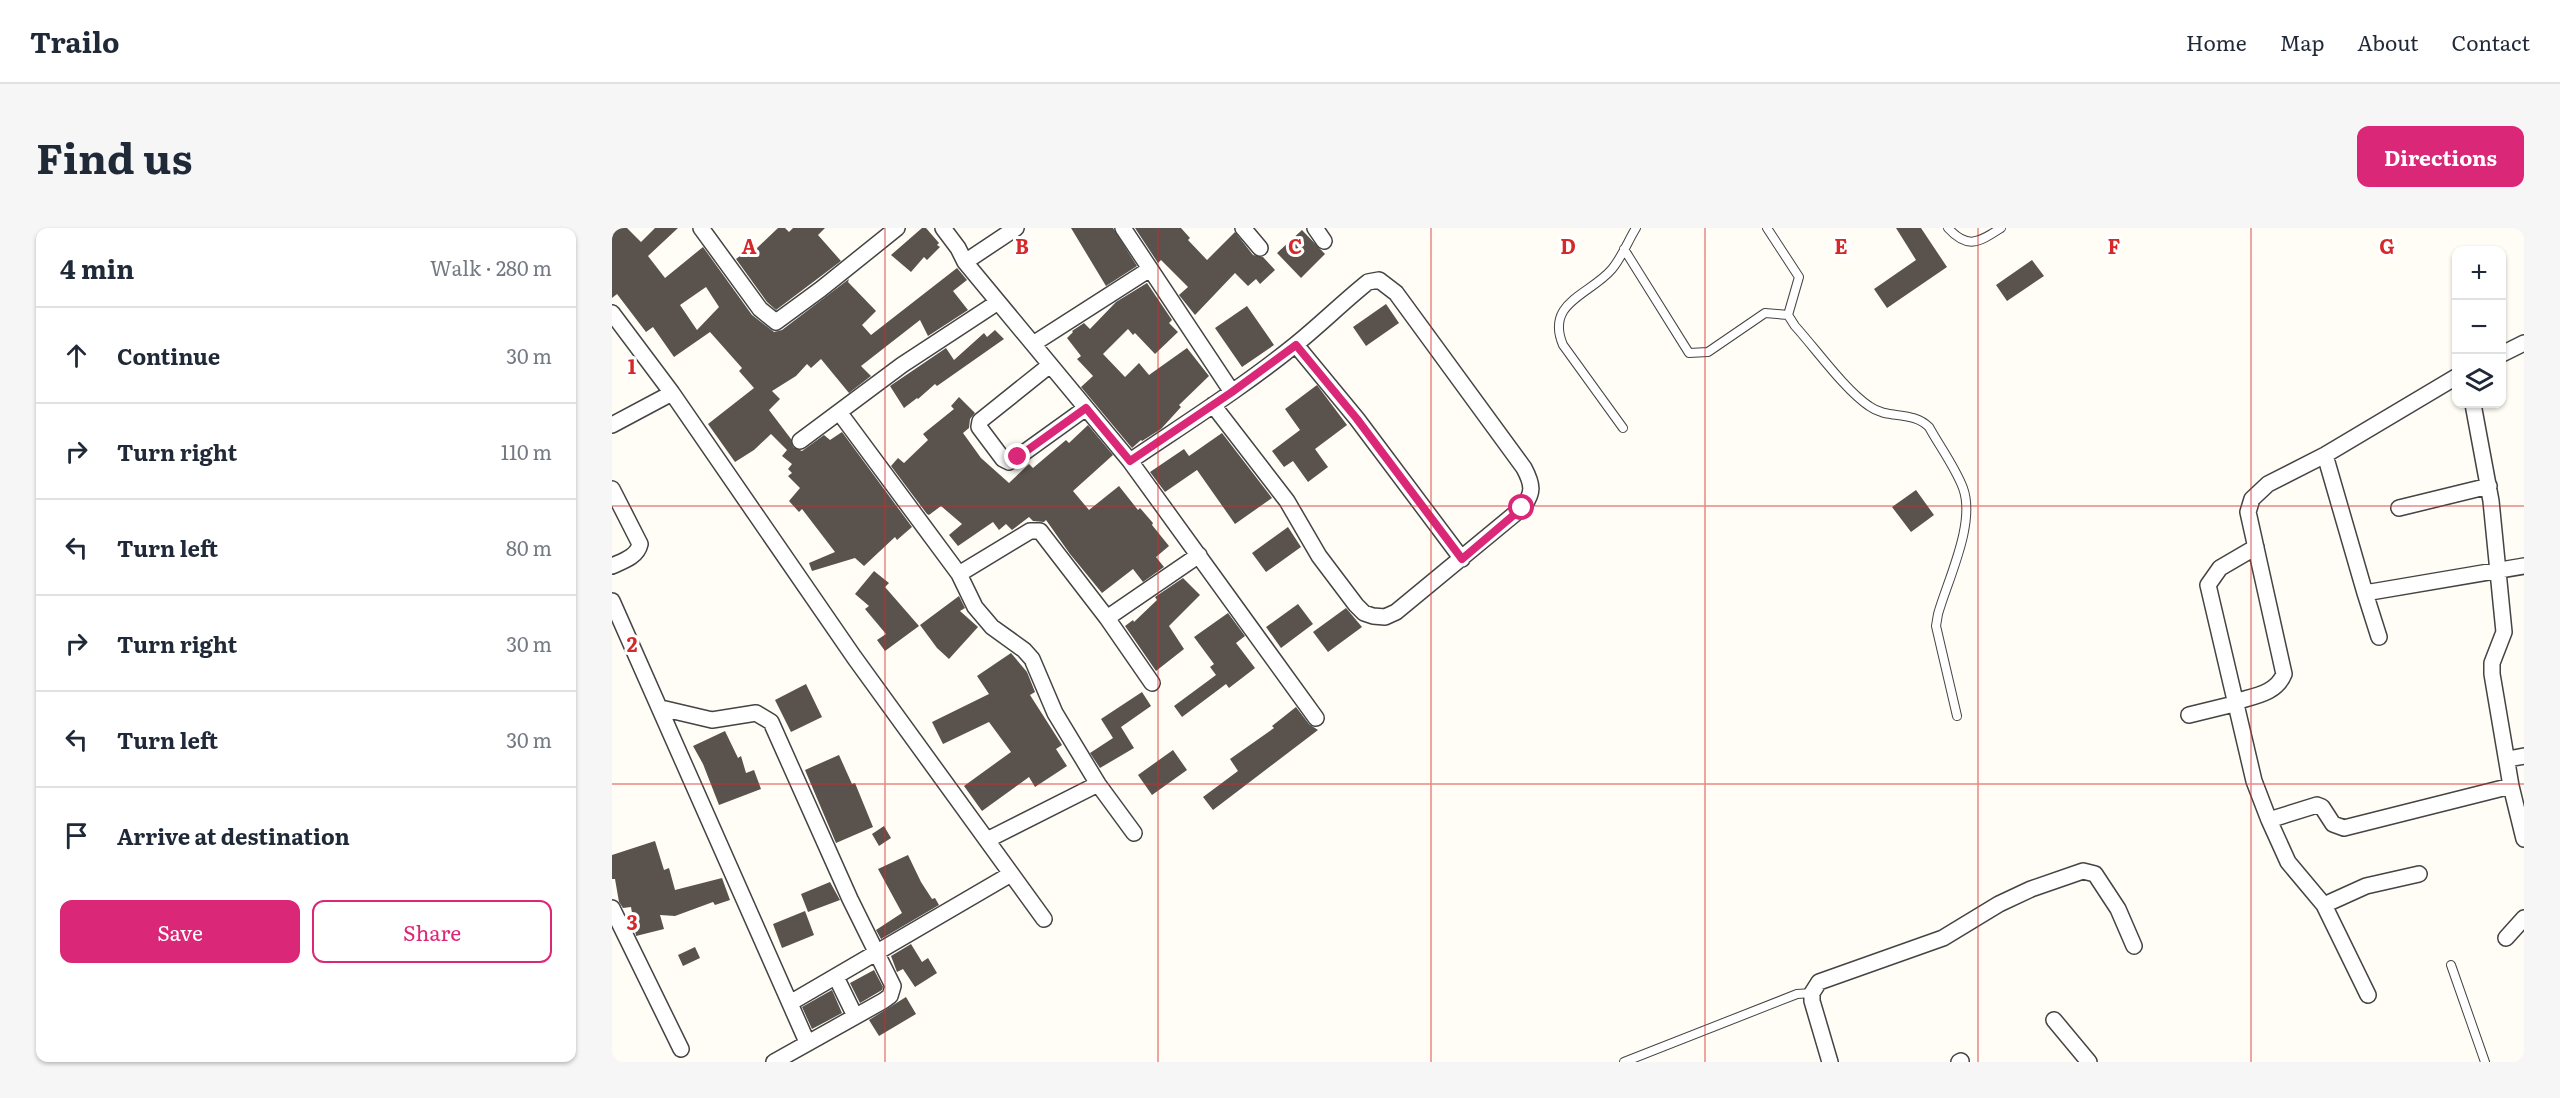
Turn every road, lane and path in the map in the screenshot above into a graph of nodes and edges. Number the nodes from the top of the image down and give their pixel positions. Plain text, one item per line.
1 (701, 228) edge
2 (897, 228) edge
3 (943, 228) edge
4 (1016, 228) edge
5 (1123, 228) edge
6 (1243, 228) edge
7 (1636, 228) edge
8 (1767, 228) edge
9 (1948, 228) edge
10 (2001, 228) edge
11 (1260, 248) dead end
12 (1624, 249) junction
13 (964, 262) junction
14 (1150, 269) junction
15 (998, 302) junction
16 (612, 313) edge
17 (1788, 315) junction
18 (2524, 343) edge
19 (1033, 344) junction
20 (1296, 345) junction
21 (2506, 352) edge
22 (1050, 365) junction
23 (2452, 380) edge
24 (1232, 392) junction
25 (672, 393) junction
26 (1214, 405) junction
27 (1086, 408) junction
28 (2475, 408) edge
29 (839, 412) junction
30 (612, 425) edge
31 (1623, 428) dead end
32 (800, 441) dead end
33 (2325, 455) junction
34 (1130, 461) junction
35 (2489, 486) junction
36 (612, 489) edge
37 (2399, 508) dead end
38 (2256, 547) junction
39 (1199, 555) junction
40 (1462, 559) junction
41 (2524, 566) edge
42 (612, 567) edge
43 (2499, 568) junction
44 (959, 574) junction
45 (2365, 593) junction
46 (612, 601) edge
47 (1107, 618) junction
48 (2379, 637) dead end
49 (1152, 683) dead end
50 (2235, 702) junction
51 (661, 708) junction
52 (1957, 716) dead end
53 (2189, 716) dead end
54 (1316, 718) dead end
55 (2524, 756) edge
56 (2508, 759) junction
57 (1098, 784) junction
58 (2511, 786) junction
59 (2269, 820) junction
60 (1134, 833) dead end
61 (2524, 839) edge
62 (987, 840) junction
63 (1011, 874) junction
64 (2419, 874) dead end
65 (2324, 905) junction
66 (612, 908) edge
67 (2524, 918) edge
68 (1044, 919) dead end
69 (2506, 938) dead end
70 (2134, 946) dead end
71 (876, 953) junction
72 (2451, 965) dead end
73 (836, 977) junction
74 (1812, 993) junction
75 (2368, 995) dead end
76 (790, 1003) junction
77 (855, 1016) junction
78 (2054, 1020) dead end
79 (807, 1042) junction
80 (681, 1049) dead end
81 (774, 1062) edge
82 (1624, 1062) edge
83 (1830, 1062) edge
84 (2089, 1062) edge
85 (2485, 1062) edge

1 - 2 street
3 - 13 street
4 - 13 street
5 - 14 street
6 - 11 street
7 - 12 lane
8 - 17 lane
9 - 10 lane
12 - 17 lane
12 - 31 lane
13 - 15 street
14 - 19 street
14 - 24 street
15 - 19 street
15 - 29 street
16 - 25 street
17 - 52 lane
18 - 21 street
19 - 22 street
20 - 24 street
20 - 40 street
20 - 40 street
22 - 27 street
22 - 27 street
23 - 33 street
24 - 26 street
25 - 30 street
25 - 62 street
26 - 34 street
26 - 40 street
27 - 34 street
28 - 35 street
29 - 32 street
29 - 44 street
33 - 38 street
33 - 45 street
34 - 39 street
35 - 37 street
35 - 43 street
36 - 42 street
38 - 50 street
38 - 50 street
39 - 47 street
39 - 54 street
41 - 43 street
43 - 45 street
43 - 56 street
44 - 47 street
44 - 57 street
45 - 48 street
46 - 51 street
47 - 49 street
50 - 53 street
50 - 59 street
51 - 71 street
51 - 76 street
55 - 56 street
56 - 58 street
57 - 60 street
57 - 62 street
58 - 59 street
58 - 61 street
59 - 65 street
62 - 63 street
63 - 68 street
63 - 71 street
64 - 65 street
65 - 75 street
66 - 80 street
67 - 69 street
70 - 74 street
71 - 73 street
71 - 77 street
72 - 85 lane
73 - 76 street
73 - 77 street
74 - 82 lane
74 - 83 street
76 - 79 street
77 - 79 street
78 - 84 street
79 - 81 street

